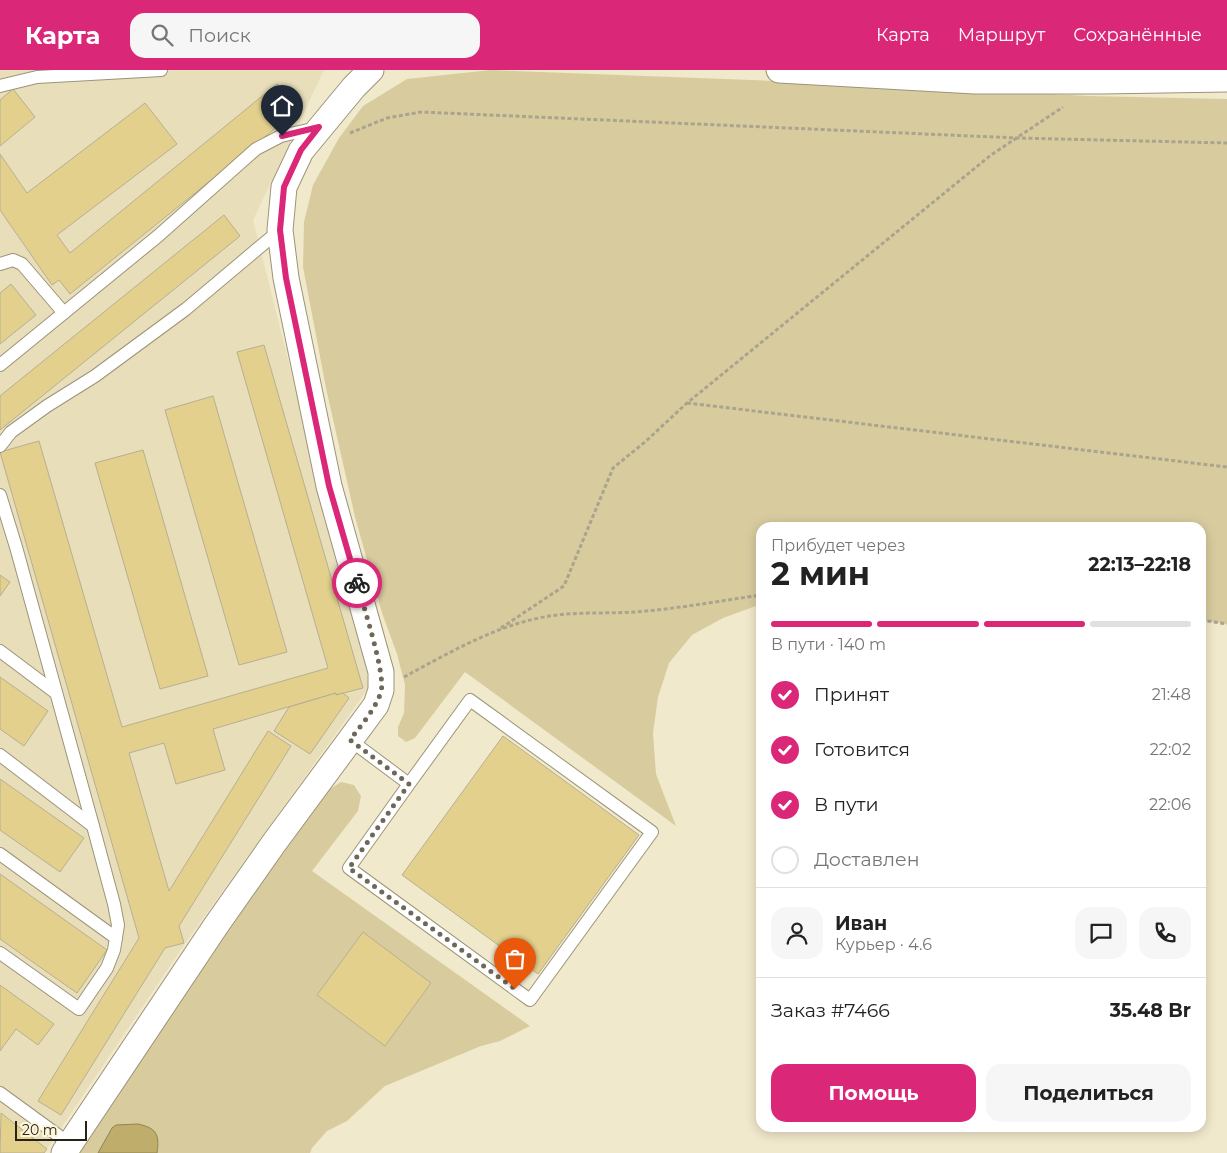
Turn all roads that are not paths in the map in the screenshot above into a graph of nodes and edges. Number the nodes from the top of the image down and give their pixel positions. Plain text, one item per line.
1 (161, 70) edge
2 (368, 70) edge
3 (779, 70) edge
4 (1227, 79) edge
5 (0, 86) edge
6 (319, 127) junction
7 (280, 230) junction
8 (0, 264) edge
9 (64, 313) junction
10 (0, 366) edge
11 (0, 446) edge
12 (0, 496) edge
13 (0, 652) edge
14 (56, 693) junction
15 (350, 740) junction
16 (0, 755) edge
17 (409, 784) junction
18 (93, 826) junction
19 (0, 854) edge
20 (116, 938) junction
21 (0, 953) edge
22 (0, 1093) edge
23 (67, 1148) edge

1 - 5 lane
2 - 6 street
3 - 4 street
6 - 7 street
6 - 9 lane
7 - 11 lane
7 - 15 street
8 - 9 lane
9 - 10 lane
12 - 14 lane
13 - 14 lane
14 - 18 lane
15 - 17 lane
15 - 23 street
16 - 18 lane
17 - 17 lane
18 - 20 lane
19 - 20 lane
20 - 21 lane
22 - 23 lane

